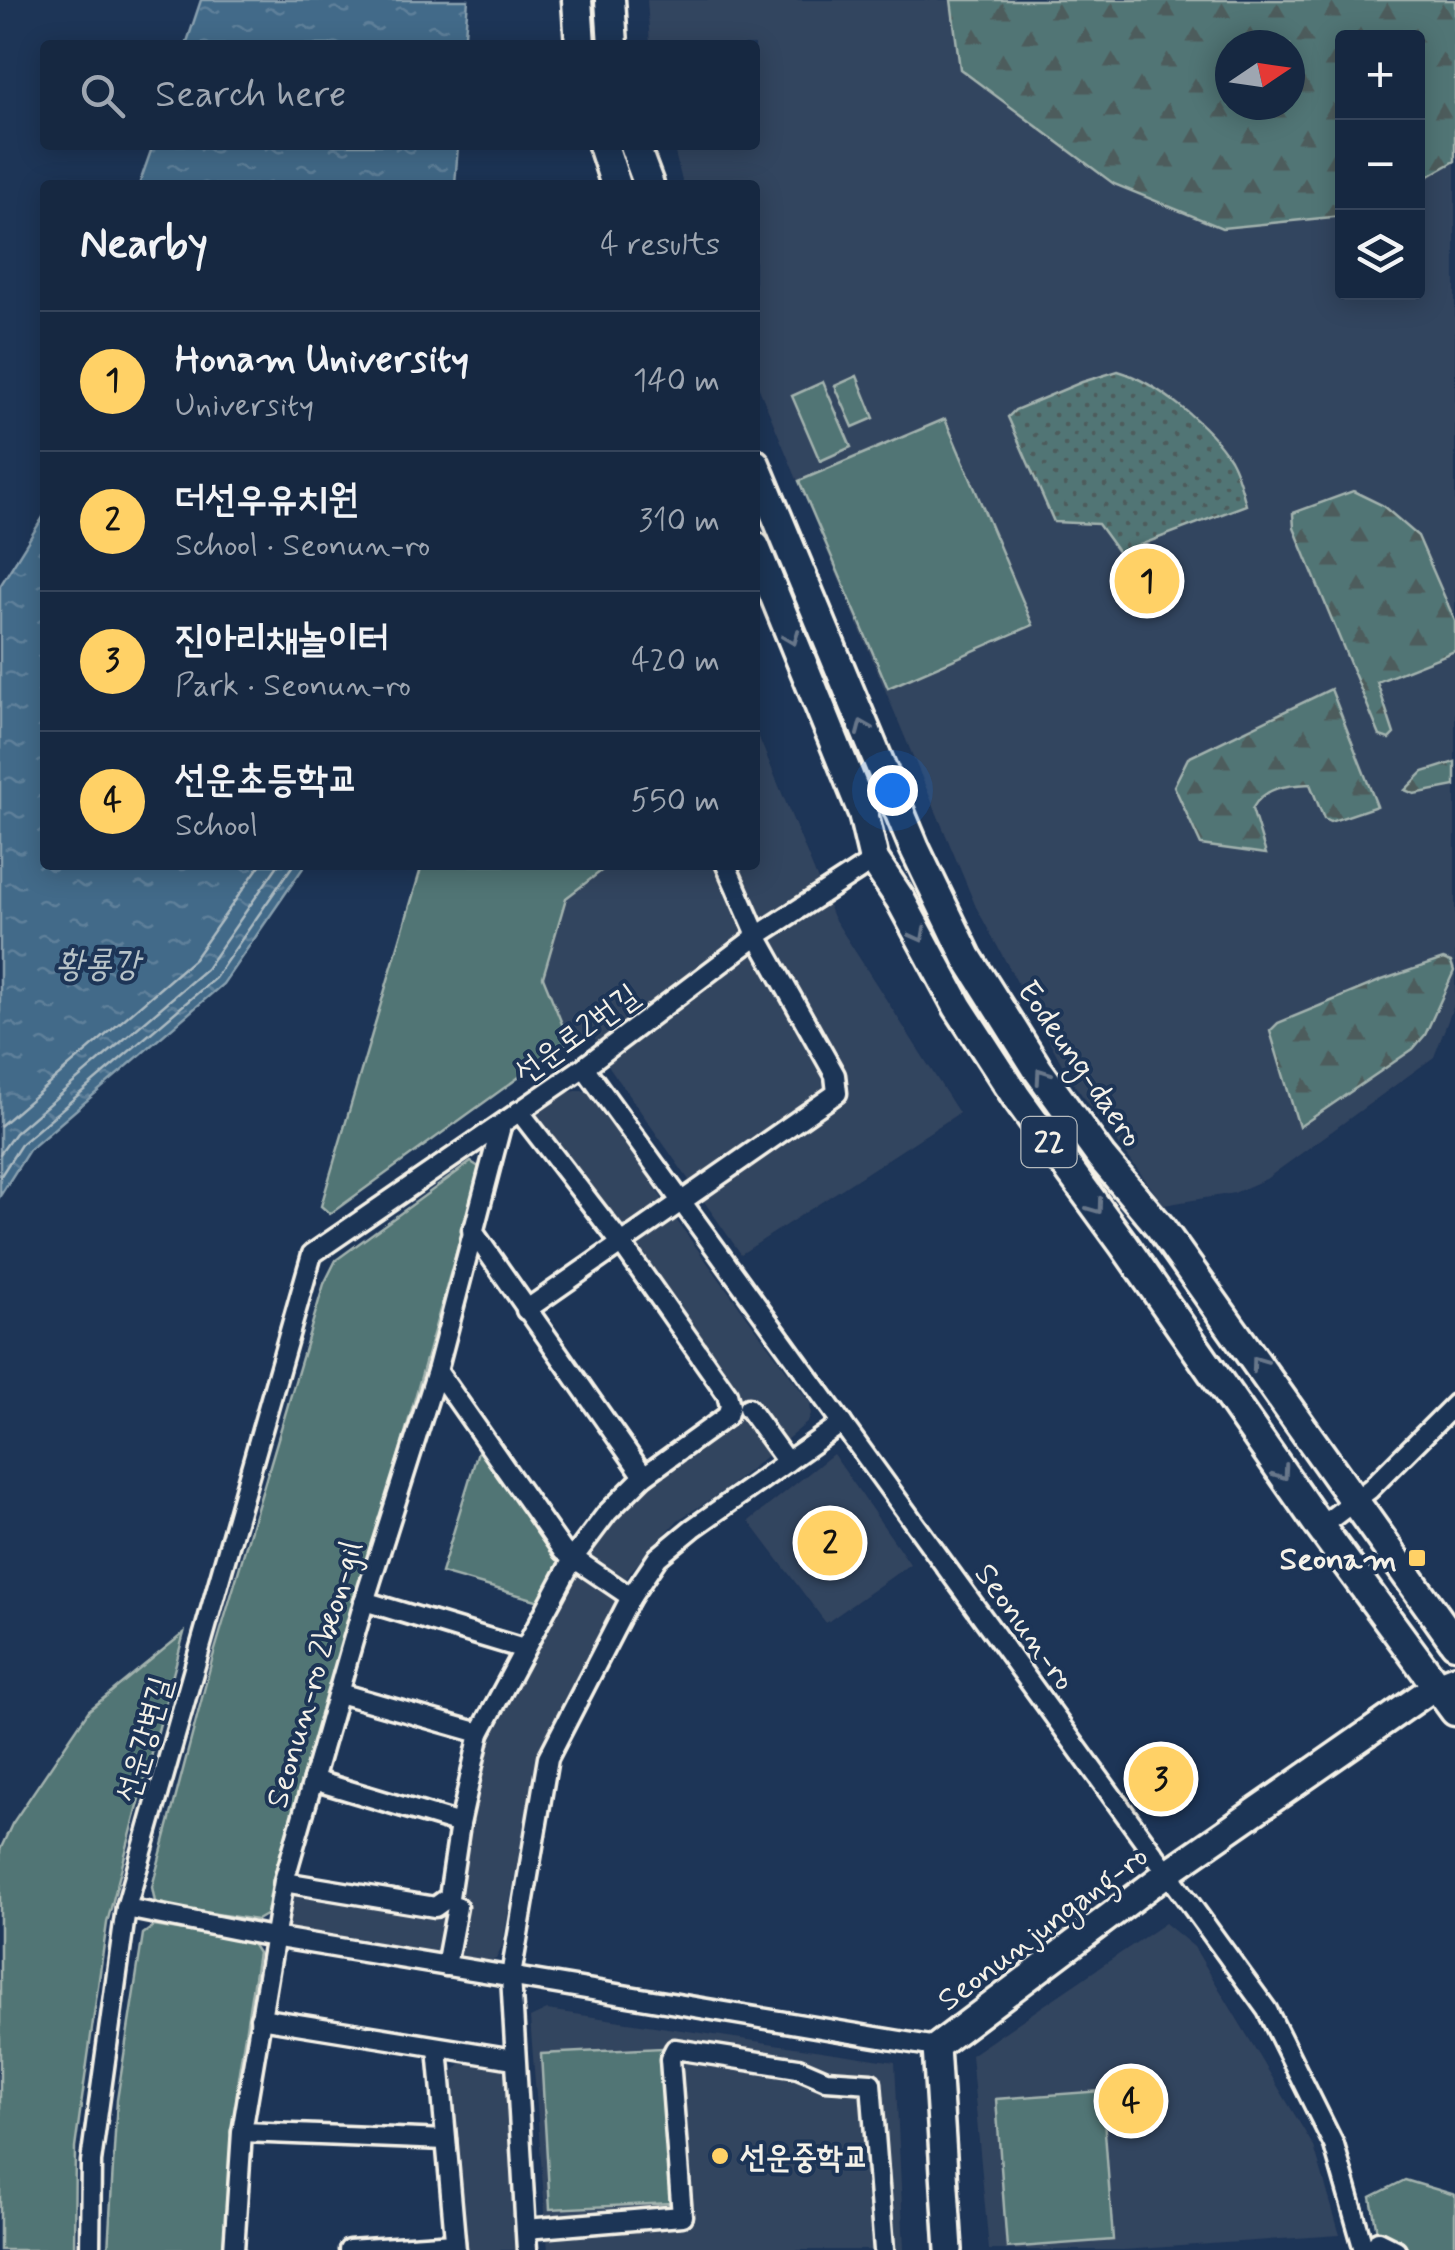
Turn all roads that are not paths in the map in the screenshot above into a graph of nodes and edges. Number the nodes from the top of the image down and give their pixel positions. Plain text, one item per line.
1 (577, 0) edge
2 (610, 0) edge
3 (580, 40) edge
4 (613, 40) edge
5 (604, 150) edge
6 (636, 150) edge
7 (614, 180) edge
8 (646, 180) edge
9 (760, 476) edge
10 (760, 559) edge
11 (874, 860) junction
12 (728, 870) edge
13 (757, 936) junction
14 (584, 1067) junction
15 (520, 1111) junction
16 (501, 1126) junction
17 (682, 1200) junction
18 (472, 1230) junction
19 (620, 1242) junction
20 (312, 1254) joint
21 (526, 1310) junction
22 (437, 1371) junction
23 (1455, 1404) edge
24 (748, 1408) dead end
25 (842, 1423) junction
26 (787, 1462) junction
27 (644, 1476) junction
28 (1356, 1501) junction
29 (1320, 1527) junction
30 (574, 1557) junction
31 (631, 1596) junction
32 (364, 1601) junction
33 (1455, 1643) edge
34 (524, 1649) junction
35 (1446, 1682) edge
36 (338, 1693) junction
37 (1455, 1711) edge
38 (480, 1734) junction
39 (313, 1780) junction
40 (460, 1824) junction
41 (1167, 1872) junction
42 (284, 1882) junction
43 (457, 1907) dead end
44 (126, 1908) junction
45 (273, 1936) junction
46 (446, 1966) junction
47 (511, 1976) junction
48 (260, 2018) junction
49 (936, 2047) junction
50 (438, 2048) junction
51 (514, 2060) junction
52 (242, 2132) junction
53 (446, 2140) junction
54 (526, 2229) junction
55 (455, 2246) edge
56 (1371, 2246) edge
57 (90, 2250) edge
58 (234, 2250) edge
59 (350, 2250) edge
60 (528, 2250) edge
61 (884, 2250) edge
62 (948, 2250) edge
63 (1396, 2250) edge

1 - 3 main road
2 - 4 main road
5 - 7 main road
6 - 8 main road
28 -> 9 main road, Eodeung-daero / 22
10 -> 11 main road, 22
11 - 13 street, 선운로2번길
11 -> 29 main road, 22
12 - 13 street
13 - 14 street, 선운로2번길
13 - 17 street
14 - 15 street, 선운로2번길
14 - 17 street, Seonun-ro
15 - 16 street, 선운로2번길
15 - 19 street
16 - 18 street, Seonun-ro 2beon-gil
16 - 20 street, 선운로2번길
17 - 19 street
17 - 25 street, Seonun-ro
18 - 21 street
18 - 22 street, Seonun-ro 2beon-gil
19 - 21 street
19 - 27 street
20 - 44 street, 선운강변길
21 - 27 street
22 - 30 street
22 - 32 street, Seonun-ro 2beon-gil
23 - 28 street
24 - 26 street
25 - 26 street
25 - 41 street, Seonun-ro
26 - 31 street
27 - 30 street
28 - 29 street
28 - 33 main road, Eodeung-daero / 22
29 - 35 main road, 22
30 - 31 street
30 - 34 street
31 - 47 street
32 - 34 street
32 - 36 street, Seonun-ro 2beon-gil
34 - 38 street
35 - 37 main road, 22
35 - 41 street, Seonunjungang-ro
36 - 38 street
36 - 39 street, Seonun-ro 2beon-gil
38 - 40 street
39 - 40 street
39 - 42 street, Seonun-ro 2beon-gil
40 - 42 street
41 - 49 street, Seonunjungang-ro
41 - 56 street, Seonun-ro
42 - 45 street, Seonun-ro 2beon-gil
43 - 46 street
44 - 45 street
44 - 57 street, 선운강변길
45 - 46 street
45 - 48 street, Seonun-ro 2beon-gil
46 - 47 street
47 - 49 street
47 - 51 street
48 - 50 street
48 - 52 street, Seonun-ro 2beon-gil
49 - 62 street, Seonunjungang-ro
50 - 51 street
50 - 53 street
51 - 54 street
52 - 53 street
52 - 58 street, Seonun-ro 2beon-gil
53 - 55 street
54 - 60 street
54 - 61 street
55 - 59 street
56 - 63 street

